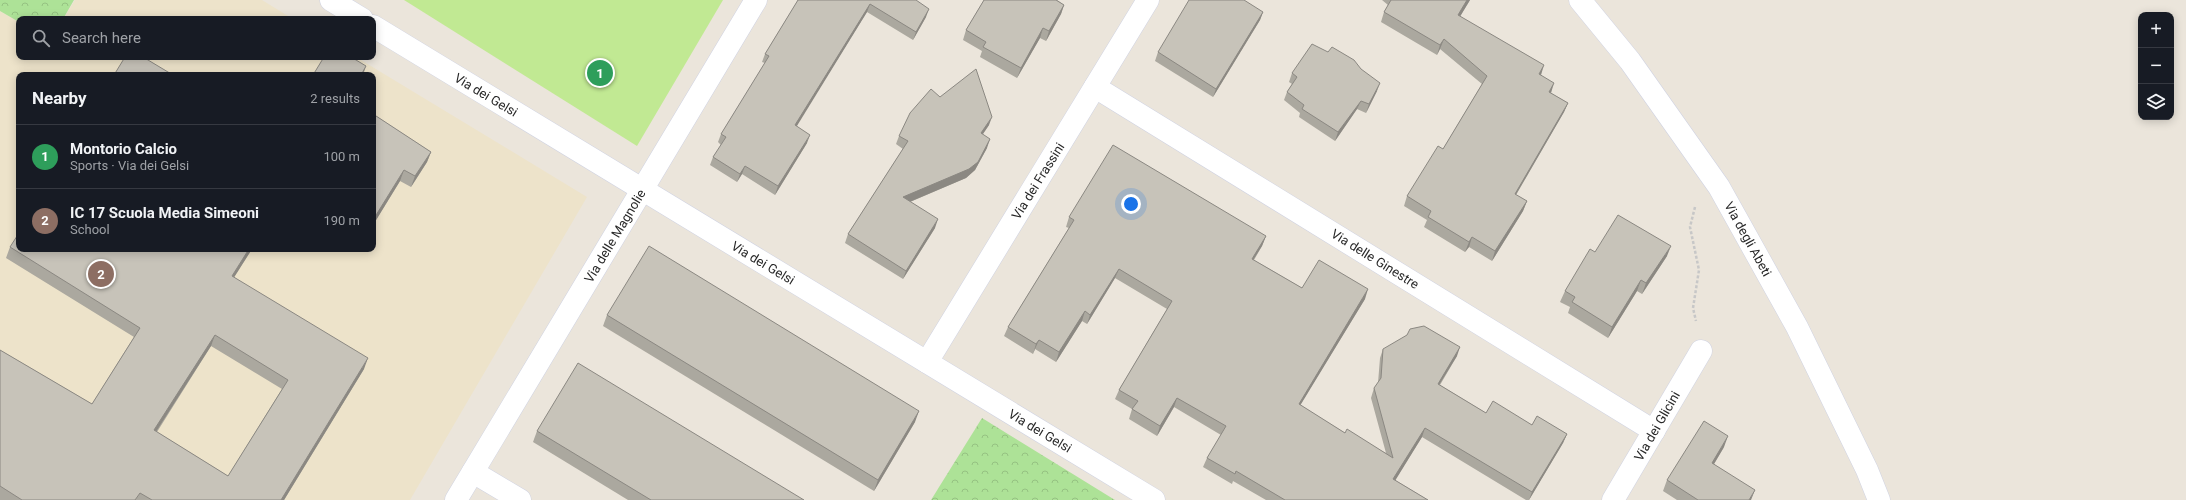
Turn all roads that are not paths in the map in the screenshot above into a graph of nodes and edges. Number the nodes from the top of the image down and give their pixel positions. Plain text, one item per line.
1 (331, 0) edge
2 (756, 0) edge
3 (1148, 0) edge
4 (1580, 0) edge
5 (357, 16) edge
6 (376, 28) edge
7 (1096, 87) junction
8 (643, 190) junction
9 (1701, 351) road end
10 (927, 362) junction
11 (1654, 431) junction
12 (473, 472) junction
13 (456, 500) edge
14 (520, 500) edge
15 (1154, 500) edge
16 (1613, 500) edge
17 (1879, 500) edge

1 - 5 street
2 - 8 street, Via delle Magnolie
3 - 7 street, Via dei Frassini
4 - 17 street, Via degli Abeti
6 - 8 street, Via dei Gelsi
7 - 10 street, Via dei Frassini
7 - 11 street, Via delle Ginestre
8 - 10 street, Via dei Gelsi
8 - 12 street, Via delle Magnolie
9 - 11 street, Via dei Glicini
10 - 15 street, Via dei Gelsi
11 - 16 street, Via dei Glicini
12 - 13 street, Via delle Magnolie
12 - 14 street

